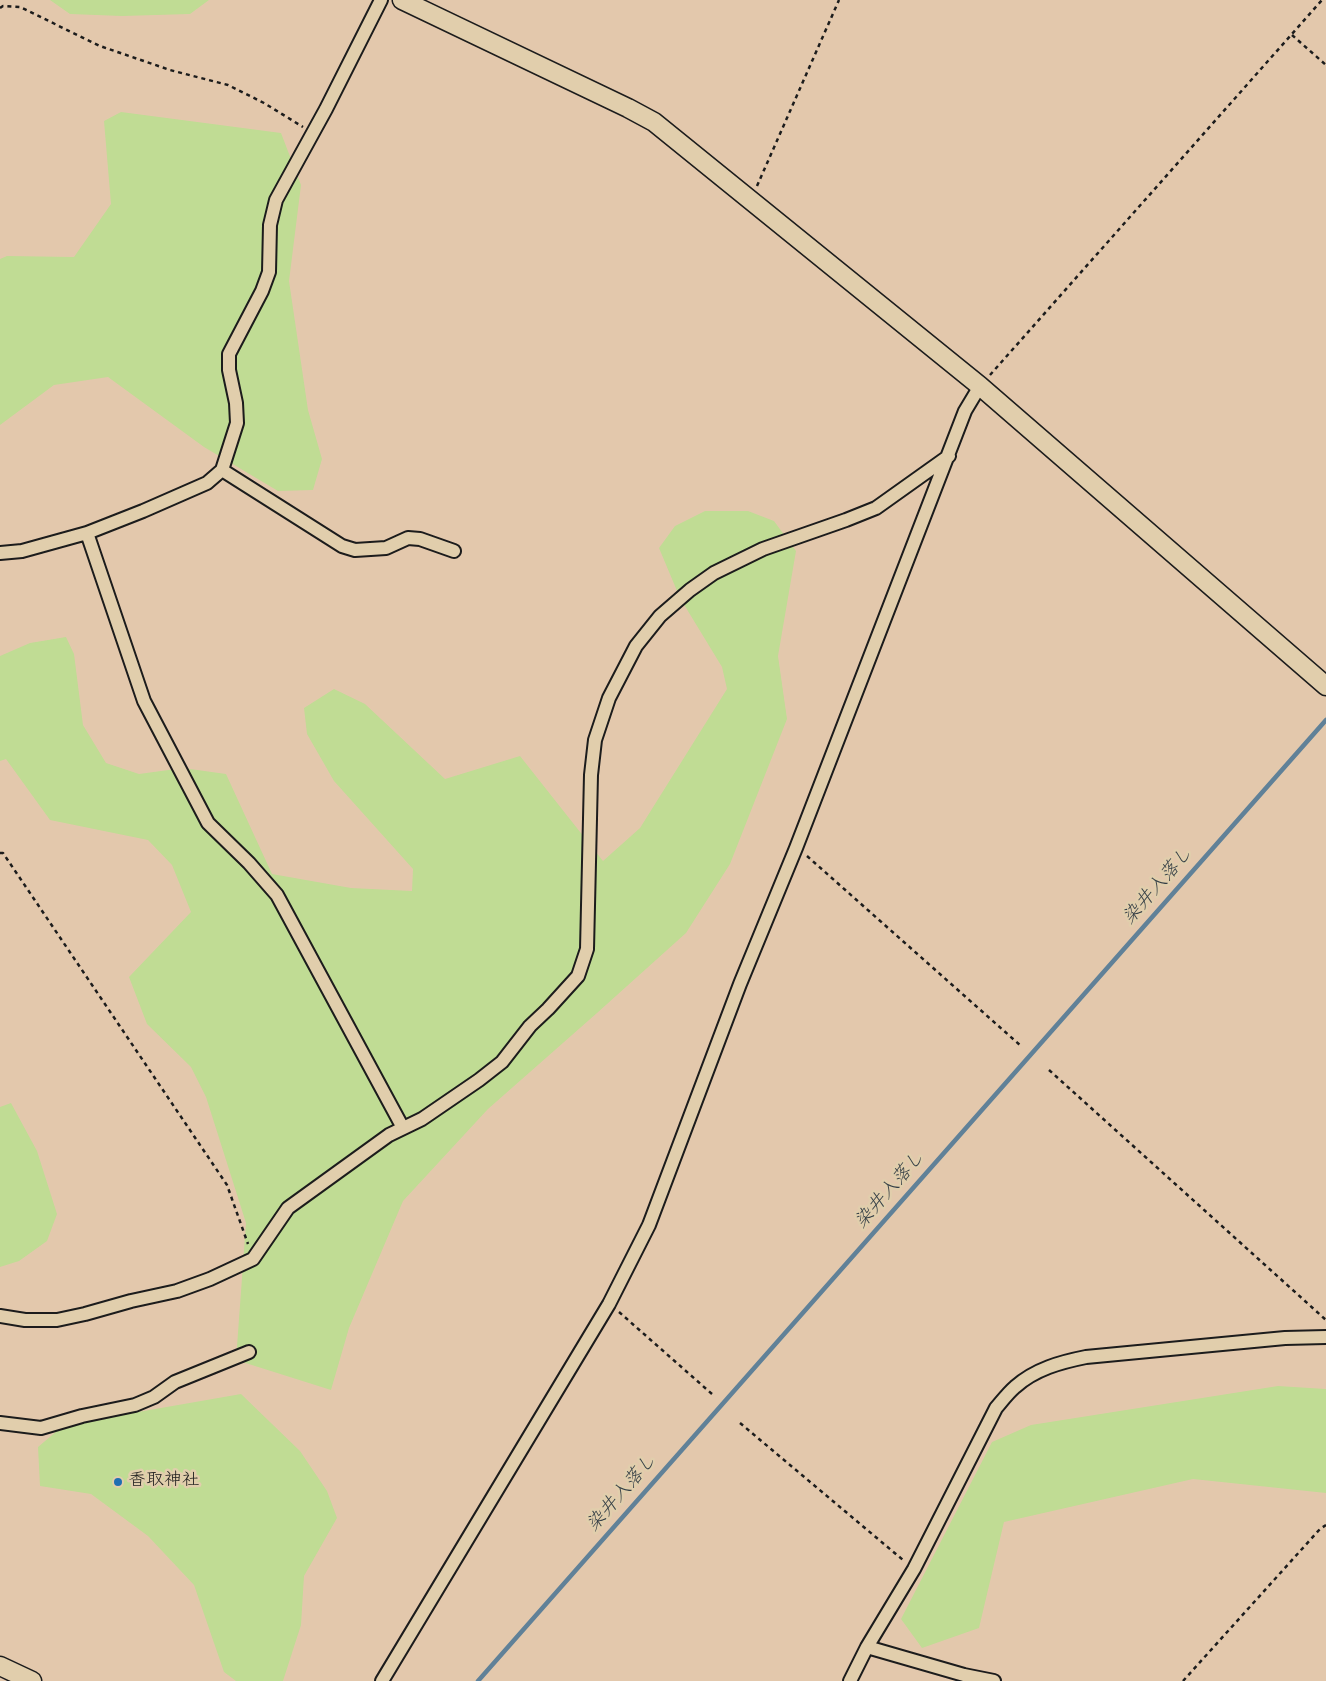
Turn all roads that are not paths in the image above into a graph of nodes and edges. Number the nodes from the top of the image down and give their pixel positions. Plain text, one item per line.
1 (381, 0) edge
2 (402, 0) edge
3 (980, 386) junction
4 (949, 456) junction
5 (222, 470) junction
6 (87, 533) junction
7 (454, 551) dead end
8 (0, 553) edge
9 (1326, 686) edge
10 (403, 1128) junction
11 (0, 1316) edge
12 (1326, 1337) edge
13 (249, 1352) dead end
14 (0, 1423) edge
15 (867, 1647) junction
16 (1, 1663) edge
17 (32, 1681) edge
18 (382, 1681) edge
19 (850, 1681) edge
20 (994, 1681) edge

1 - 5 street
2 - 3 street
3 - 4 street
3 - 9 street
4 - 10 street
4 - 18 street
5 - 6 street
5 - 7 street
6 - 8 street
6 - 10 street
10 - 11 street
12 - 15 street
13 - 14 street
15 - 19 street
15 - 20 street
16 - 17 street

